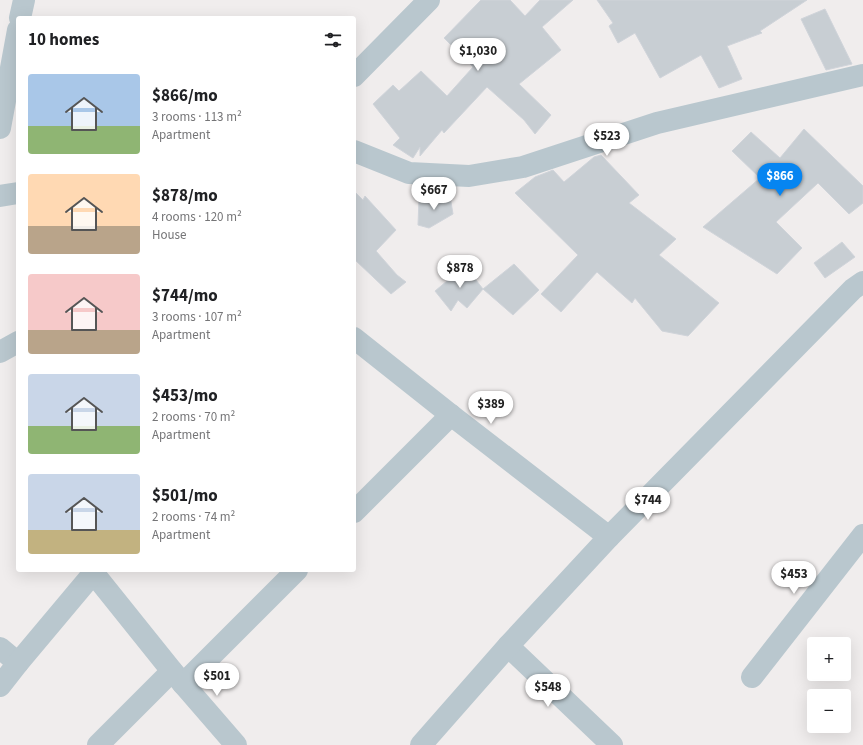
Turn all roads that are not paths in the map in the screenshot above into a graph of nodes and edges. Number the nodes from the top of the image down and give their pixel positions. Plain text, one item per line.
1 (24, 0) edge
2 (429, 0) edge
3 (20, 16) edge
4 (16, 41) edge
5 (356, 74) edge
6 (863, 75) edge
7 (0, 128) edge
8 (356, 152) edge
9 (16, 193) edge
10 (0, 196) edge
11 (860, 291) edge
12 (356, 340) edge
13 (16, 343) edge
14 (0, 352) edge
15 (451, 415) junction
16 (356, 510) edge
17 (863, 535) edge
18 (609, 537) junction
19 (92, 572) edge
20 (94, 572) edge
21 (295, 572) edge
22 (508, 646) junction
23 (0, 648) edge
24 (18, 663) junction
25 (752, 677) dead end
26 (178, 678) junction
27 (0, 686) edge
28 (98, 745) edge
29 (236, 745) edge
30 (421, 745) edge
31 (612, 745) edge

1 - 3 street
2 - 5 street
4 - 7 street
6 - 8 street
9 - 10 street
11 - 18 street
12 - 15 street
13 - 14 street
15 - 16 street
15 - 18 street
17 - 25 street
18 - 22 street
19 - 24 street
20 - 26 street
21 - 26 street
22 - 30 street
22 - 31 street
23 - 24 street
24 - 27 street
26 - 28 street
26 - 29 street

